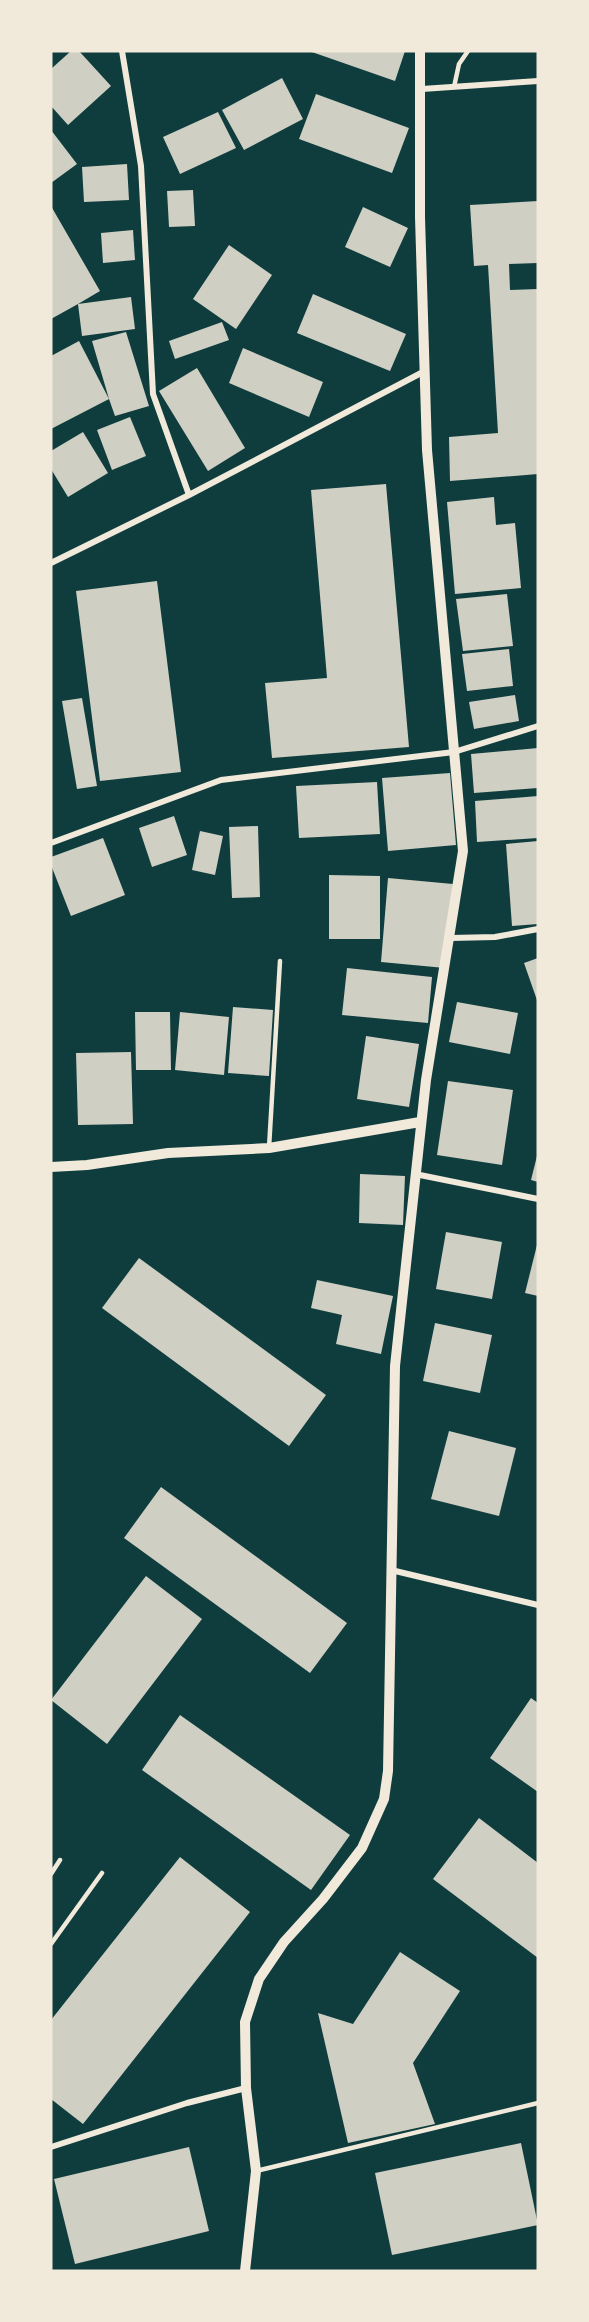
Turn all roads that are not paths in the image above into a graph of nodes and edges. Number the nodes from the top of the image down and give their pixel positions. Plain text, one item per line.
1 (122, 51) edge
2 (420, 51) edge
3 (468, 51) edge
4 (538, 81) edge
5 (454, 87) junction
6 (422, 89) junction
7 (423, 372) junction
8 (189, 495) junction
9 (51, 563) edge
10 (538, 726) edge
11 (454, 752) junction
12 (51, 843) edge
13 (538, 929) edge
14 (451, 938) junction
15 (280, 961) dead end
16 (420, 1122) junction
17 (269, 1148) junction
18 (51, 1167) edge
19 (415, 1174) junction
20 (538, 1198) edge
21 (391, 1570) junction
22 (538, 1605) edge
23 (60, 1860) dead end
24 (102, 1873) dead end
25 (51, 1874) edge
26 (51, 1944) edge
27 (246, 2088) junction
28 (538, 2103) edge
29 (51, 2148) edge
30 (256, 2171) junction
31 (245, 2271) edge

1 - 8 street
2 - 6 street
3 - 5 lane
4 - 5 street
5 - 6 street
6 - 7 street
7 - 8 street
7 - 11 street
8 - 9 street
10 - 11 street
11 - 12 street
11 - 14 street
13 - 14 street
14 - 16 street
15 - 17 lane
16 - 17 street
16 - 19 street
17 - 18 street
19 - 20 street
19 - 21 street
21 - 22 street
21 - 27 street
23 - 25 lane
24 - 26 lane
27 - 29 street
27 - 30 street
28 - 30 lane
30 - 31 street

